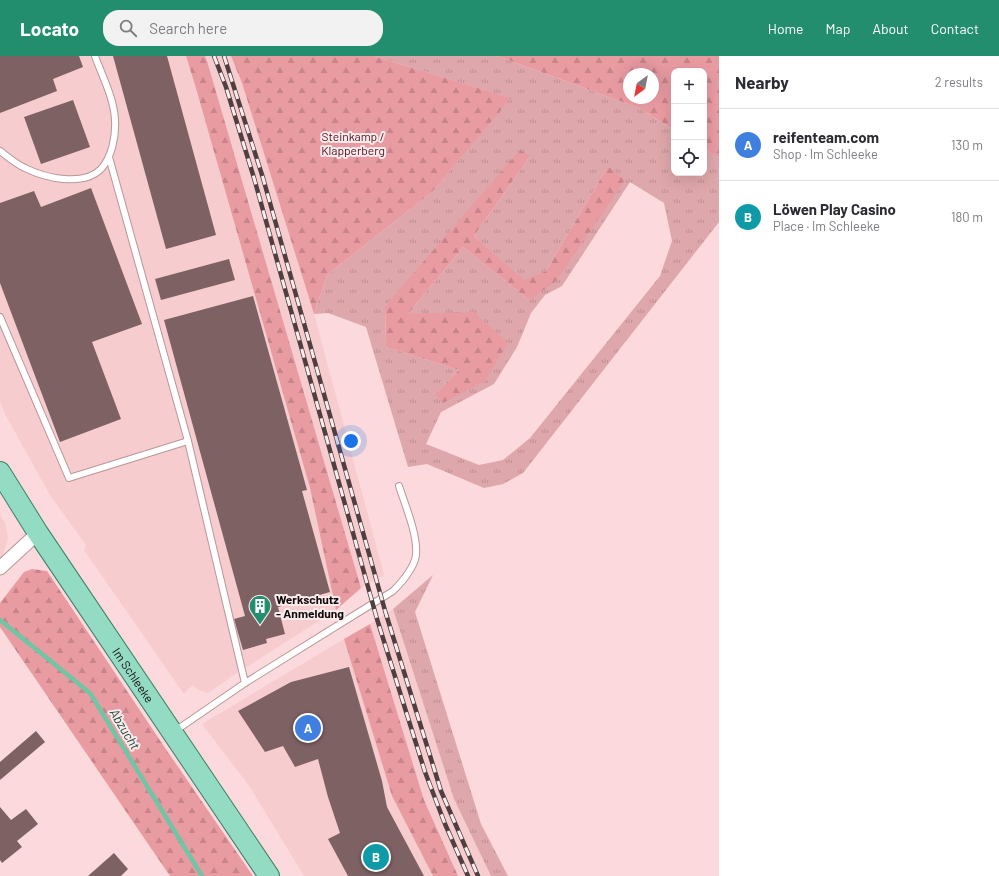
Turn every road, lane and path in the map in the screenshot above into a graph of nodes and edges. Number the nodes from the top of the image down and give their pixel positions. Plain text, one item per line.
1 (95, 56) edge
2 (0, 151) edge
3 (109, 157) junction
4 (0, 318) edge
5 (188, 441) junction
6 (0, 472) edge
7 (399, 486) dead end
8 (38, 533) junction
9 (2, 566) edge
10 (245, 683) junction
11 (172, 734) junction
12 (270, 876) edge

1 - 3 lane
2 - 3 lane
3 - 5 lane
4 - 5 lane
5 - 10 lane
6 - 8 main road, Im Schleeke
7 - 10 lane
8 - 9 street
8 - 11 main road, Im Schleeke
10 - 11 lane
11 - 12 main road, Im Schleeke

